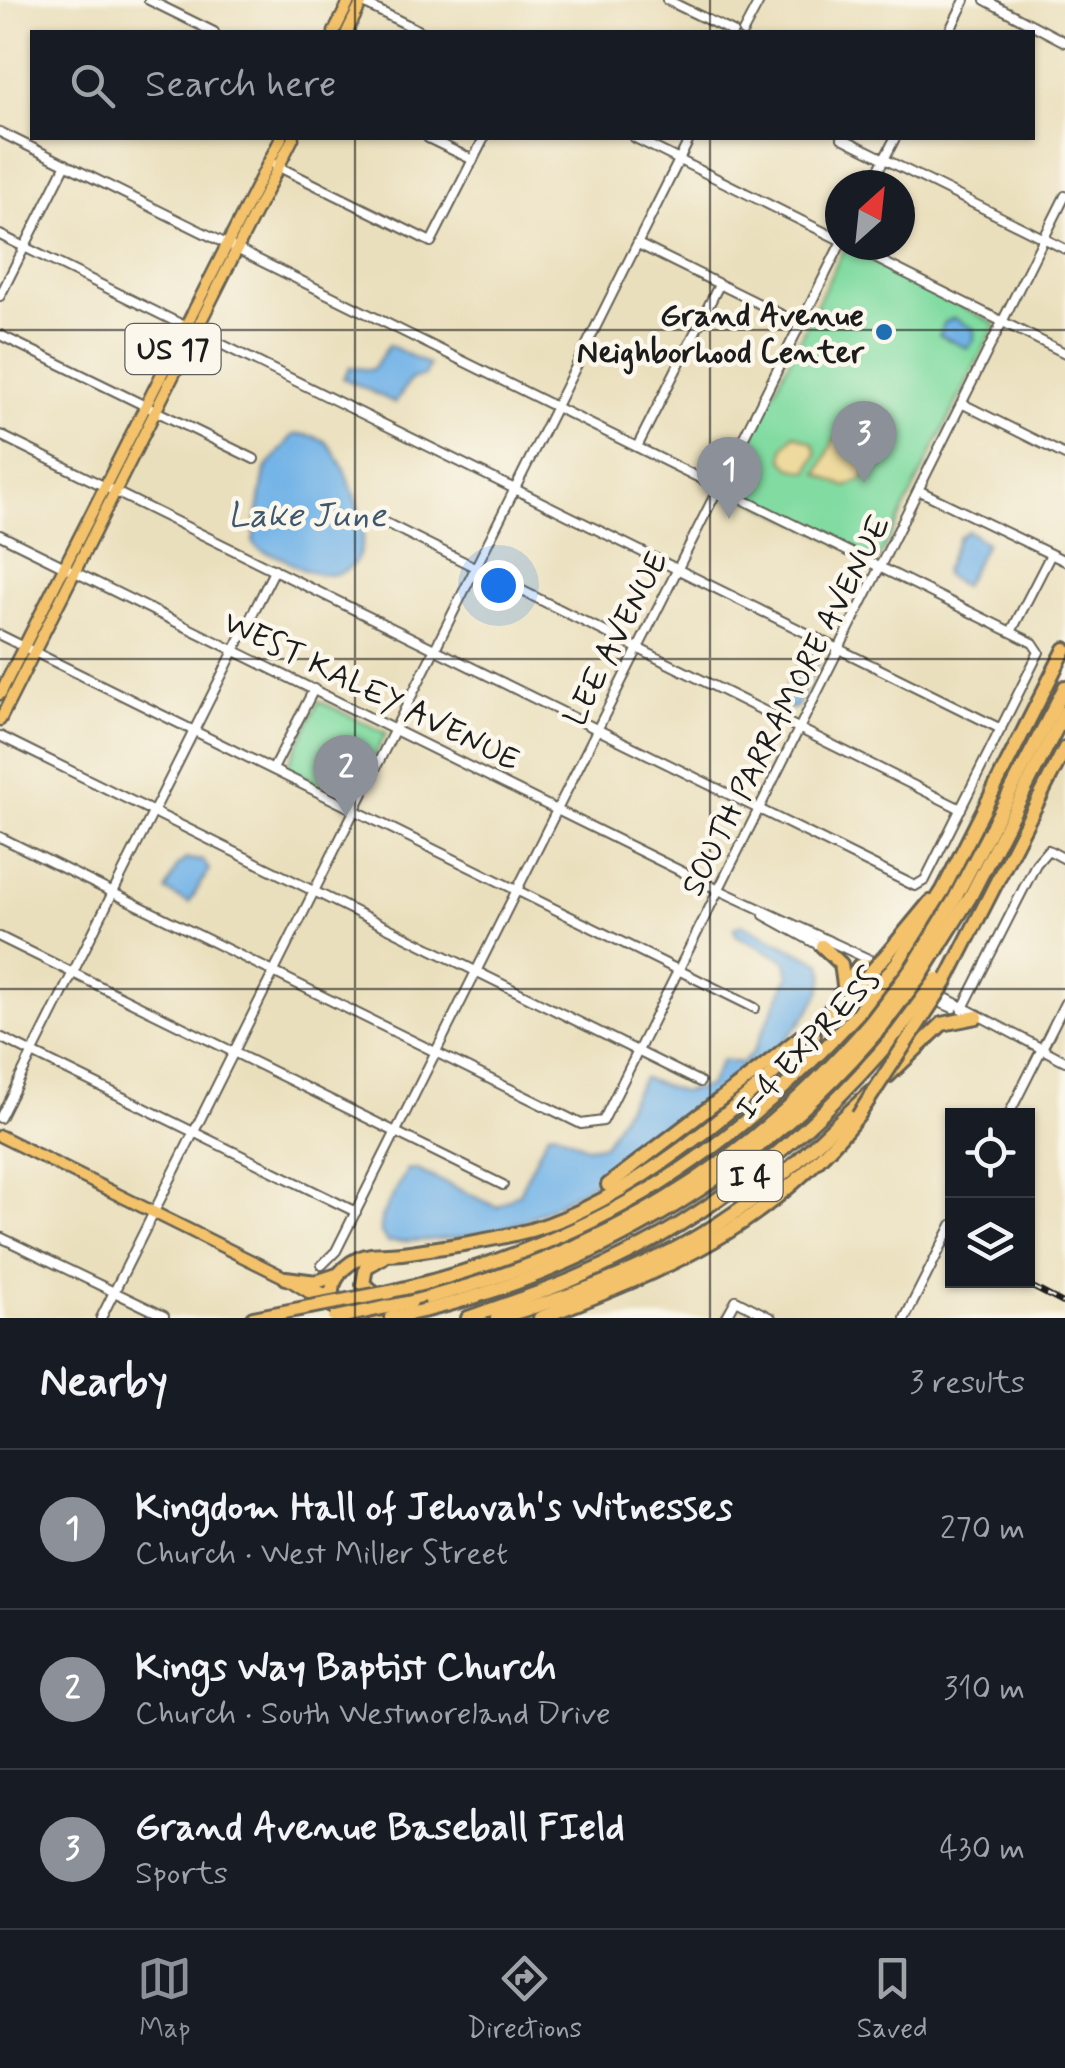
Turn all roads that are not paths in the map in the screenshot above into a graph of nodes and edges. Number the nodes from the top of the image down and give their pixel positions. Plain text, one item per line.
1 (149, 0) edge
2 (667, 0) edge
3 (760, 0) edge
4 (965, 0) edge
5 (984, 0) edge
6 (358, 1) edge
7 (210, 30) edge
8 (336, 30) edge
9 (348, 30) edge
10 (418, 30) edge
11 (729, 30) edge
12 (744, 30) edge
13 (949, 30) edge
14 (1065, 42) edge
15 (0, 132) edge
16 (280, 140) edge
17 (292, 140) edge
18 (432, 140) edge
19 (483, 140) edge
20 (639, 140) edge
21 (689, 140) edge
22 (846, 140) edge
23 (894, 140) edge
24 (680, 159) junction
25 (884, 159) junction
26 (473, 160) junction
27 (66, 164) junction
28 (273, 164) junction
29 (878, 170) edge
30 (1065, 196) edge
31 (825, 234) edge
32 (0, 235) edge
33 (1044, 238) junction
34 (638, 244) junction
35 (231, 246) junction
36 (24, 247) junction
37 (1065, 249) edge
38 (831, 260) edge
39 (880, 260) edge
40 (719, 285) junction
41 (0, 296) edge
42 (1003, 322) junction
43 (800, 324) junction
44 (190, 327) junction
45 (0, 335) edge
46 (1065, 353) edge
47 (963, 404) junction
48 (556, 407) junction
49 (149, 408) junction
50 (0, 435) edge
51 (637, 447) junction
52 (1065, 455) edge
53 (254, 459) dead end
54 (516, 487) junction
55 (109, 488) junction
56 (718, 488) junction
57 (920, 491) junction
58 (384, 522) dead end
59 (0, 535) edge
60 (1050, 556) junction
61 (1065, 560) edge
62 (476, 568) junction
63 (678, 568) junction
64 (882, 568) junction
65 (69, 569) junction
66 (275, 569) junction
67 (1011, 632) junction
68 (0, 635) edge
69 (436, 648) junction
70 (637, 648) junction
71 (1065, 649) edge
72 (29, 650) junction
73 (234, 650) junction
74 (840, 650) junction
75 (1065, 687) edge
76 (314, 689) junction
77 (0, 694) edge
78 (1065, 712) edge
79 (0, 720) edge
80 (598, 728) junction
81 (1001, 728) junction
82 (396, 730) junction
83 (801, 730) junction
84 (194, 731) junction
85 (0, 736) edge
86 (1065, 748) edge
87 (273, 769) junction
88 (355, 809) junction
89 (557, 809) junction
90 (760, 809) junction
91 (960, 809) junction
92 (153, 811) junction
93 (0, 837) edge
94 (1065, 859) edge
95 (315, 890) junction
96 (516, 890) junction
97 (721, 891) junction
98 (113, 892) junction
99 (0, 937) edge
100 (822, 946) junction
101 (905, 965) junction
102 (859, 966) junction
103 (276, 971) junction
104 (476, 971) junction
105 (680, 971) junction
106 (72, 972) junction
107 (937, 984) junction
108 (844, 985) junction
109 (835, 1002) junction
110 (1065, 1003) edge
111 (938, 1004) junction
112 (755, 1008) dead end
113 (962, 1010) junction
114 (977, 1017) junction
115 (877, 1023) junction
116 (814, 1035) junction
117 (0, 1036) edge
118 (920, 1036) junction
119 (1042, 1049) junction
120 (234, 1051) junction
121 (436, 1051) junction
122 (638, 1051) junction
123 (33, 1053) junction
124 (1065, 1061) edge
125 (700, 1082) dead end
126 (1012, 1108) edge
127 (857, 1111) junction
128 (0, 1118) edge
129 (195, 1132) junction
130 (396, 1132) junction
131 (830, 1132) junction
132 (0, 1136) edge
133 (503, 1185) dead end
134 (154, 1212) junction
135 (356, 1212) junction
136 (589, 1223) junction
137 (0, 1237) edge
138 (491, 1238) junction
139 (945, 1239) edge
140 (385, 1256) junction
141 (322, 1265) dead end
142 (339, 1274) junction
143 (650, 1274) junction
144 (286, 1278) junction
145 (114, 1293) junction
146 (333, 1307) edge
147 (422, 1314) edge
148 (164, 1316) edge
149 (101, 1318) edge
150 (253, 1318) edge
151 (354, 1318) edge
152 (378, 1318) edge
153 (392, 1318) edge
154 (468, 1318) edge
155 (497, 1318) edge
156 (541, 1318) edge
157 (726, 1318) edge
158 (771, 1318) edge
159 (905, 1318) edge

1 - 7 street
2 - 11 street
3 - 12 street
4 - 13 street
5 - 14 street
6 - 8 main road
6 - 9 main road
6 - 10 street
15 - 27 street
16 - 28 main road, US 17
17 - 28 main road, US 17
18 - 26 street
19 - 26 street
20 - 24 street
21 - 24 street
22 - 25 street
23 - 25 street
24 - 31 street
24 - 34 street
25 - 29 street
25 - 33 street
26 - 28 street
27 - 35 street
27 - 36 street
28 - 35 main road, US 17
30 - 33 street, SOUTH PARRAMORE AVENUE
32 - 36 street
33 - 37 street
33 - 42 street, SOUTH PARRAMORE AVENUE
34 - 40 street
34 - 48 street
35 - 44 main road, US 17
35 - 48 street
36 - 41 street
36 - 44 street
38 - 43 street, LEE AVENUE
39 - 42 street
40 - 43 street
40 - 51 street
42 - 46 street
42 - 47 street, SOUTH PARRAMORE AVENUE
43 - 56 street, LEE AVENUE
44 - 49 main road, US 17
44 - 54 street
45 - 49 street
47 - 52 street
47 - 57 street, SOUTH PARRAMORE AVENUE
48 - 51 street
48 - 54 street
49 - 53 street
49 - 55 main road, US 17
50 - 55 street
51 - 56 street
54 - 62 street
54 - 63 street
55 - 65 main road, US 17
55 - 66 street
56 - 63 street, LEE AVENUE
56 - 64 street
57 - 60 street
57 - 64 street, SOUTH PARRAMORE AVENUE
58 - 62 street
59 - 65 street, WEST KALEY AVENUE
60 - 61 street
60 - 67 street
62 - 69 street
62 - 70 street
63 - 70 street, LEE AVENUE
63 - 74 street
64 - 67 street
64 - 74 street, SOUTH PARRAMORE AVENUE
65 - 72 main road, US 17
65 - 73 street, WEST KALEY AVENUE
66 - 69 street
66 - 73 street
67 - 81 street
68 - 72 street
69 - 80 street
69 - 82 street
70 - 80 street, LEE AVENUE
70 - 83 street
71 - 101 highway
72 - 77 main road, US 17
72 - 79 main road, US 17
72 - 84 street
73 - 76 street, WEST KALEY AVENUE
73 - 84 street
74 - 81 street
74 - 83 street, SOUTH PARRAMORE AVENUE
75 - 101 highway, I-4 EXPRESS
76 - 82 street, WEST KALEY AVENUE
76 - 87 street
78 - 101 highway, I-4 EXPRESS
80 - 89 street, LEE AVENUE
80 - 90 street
81 - 91 street
82 - 88 street
82 - 89 street, WEST KALEY AVENUE
83 - 90 street, SOUTH PARRAMORE AVENUE
83 - 91 street
84 - 87 street
84 - 92 street
85 - 92 street
86 - 107 highway, I 4
87 - 88 street
88 - 95 street
88 - 96 street
89 - 96 street, LEE AVENUE
89 - 97 street, WEST KALEY AVENUE
90 - 91 street
90 - 97 street, SOUTH PARRAMORE AVENUE
92 - 95 street
92 - 98 street
93 - 98 street
94 - 113 street
95 - 103 street
95 - 104 street
96 - 104 street, LEE AVENUE
96 - 105 street
97 - 100 street
97 - 101 street
97 - 105 street, SOUTH PARRAMORE AVENUE
98 - 103 street
98 - 106 street
99 - 106 street
100 - 102 street
100 - 108 highway
101 - 102 highway
101 - 107 street
101 - 115 highway, I-4 EXPRESS, bridge
101 - 136 highway, I 4, bridge
101 - 138 highway, bridge
102 - 108 highway
102 - 111 street
103 - 120 street
103 - 121 street
104 - 121 street, LEE AVENUE
104 - 122 street
105 - 112 street
105 - 122 street, SOUTH PARRAMORE AVENUE
106 - 120 street
106 - 123 street
107 - 111 highway
107 - 113 street
107 - 127 highway, bridge
107 - 154 highway, I 4, bridge
108 - 109 highway
109 - 116 highway
109 - 118 highway
110 - 119 street
111 - 113 street
111 - 118 highway
113 - 114 street
114 - 119 street
114 - 127 highway
115 - 146 highway, I-4 EXPRESS, bridge
115 - 147 highway, I-4 EXPRESS
116 - 136 highway
116 - 138 highway
117 - 123 street
118 - 127 highway
119 - 124 street
119 - 126 street
120 - 129 street
120 - 130 street
121 - 122 street, SOUTH PARRAMORE AVENUE
121 - 130 street, LEE AVENUE
122 - 125 street
123 - 128 street
123 - 129 street
127 - 131 highway
127 - 143 highway
129 - 134 street
129 - 135 street
130 - 133 street
130 - 135 street, LEE AVENUE
131 - 143 highway
131 - 155 highway
132 - 134 main road
134 - 144 main road
134 - 145 street
135 - 141 street, LEE AVENUE
136 - 150 highway, I 4, bridge
137 - 145 street
138 - 140 highway
139 - 159 street
140 - 142 highway
140 - 147 highway
142 - 144 highway
142 - 146 highway
143 - 156 highway
144 - 146 main road
145 - 148 street
145 - 149 street
146 - 151 main road
146 - 152 main road
147 - 153 highway, I-4 EXPRESS, bridge
157 - 158 street

